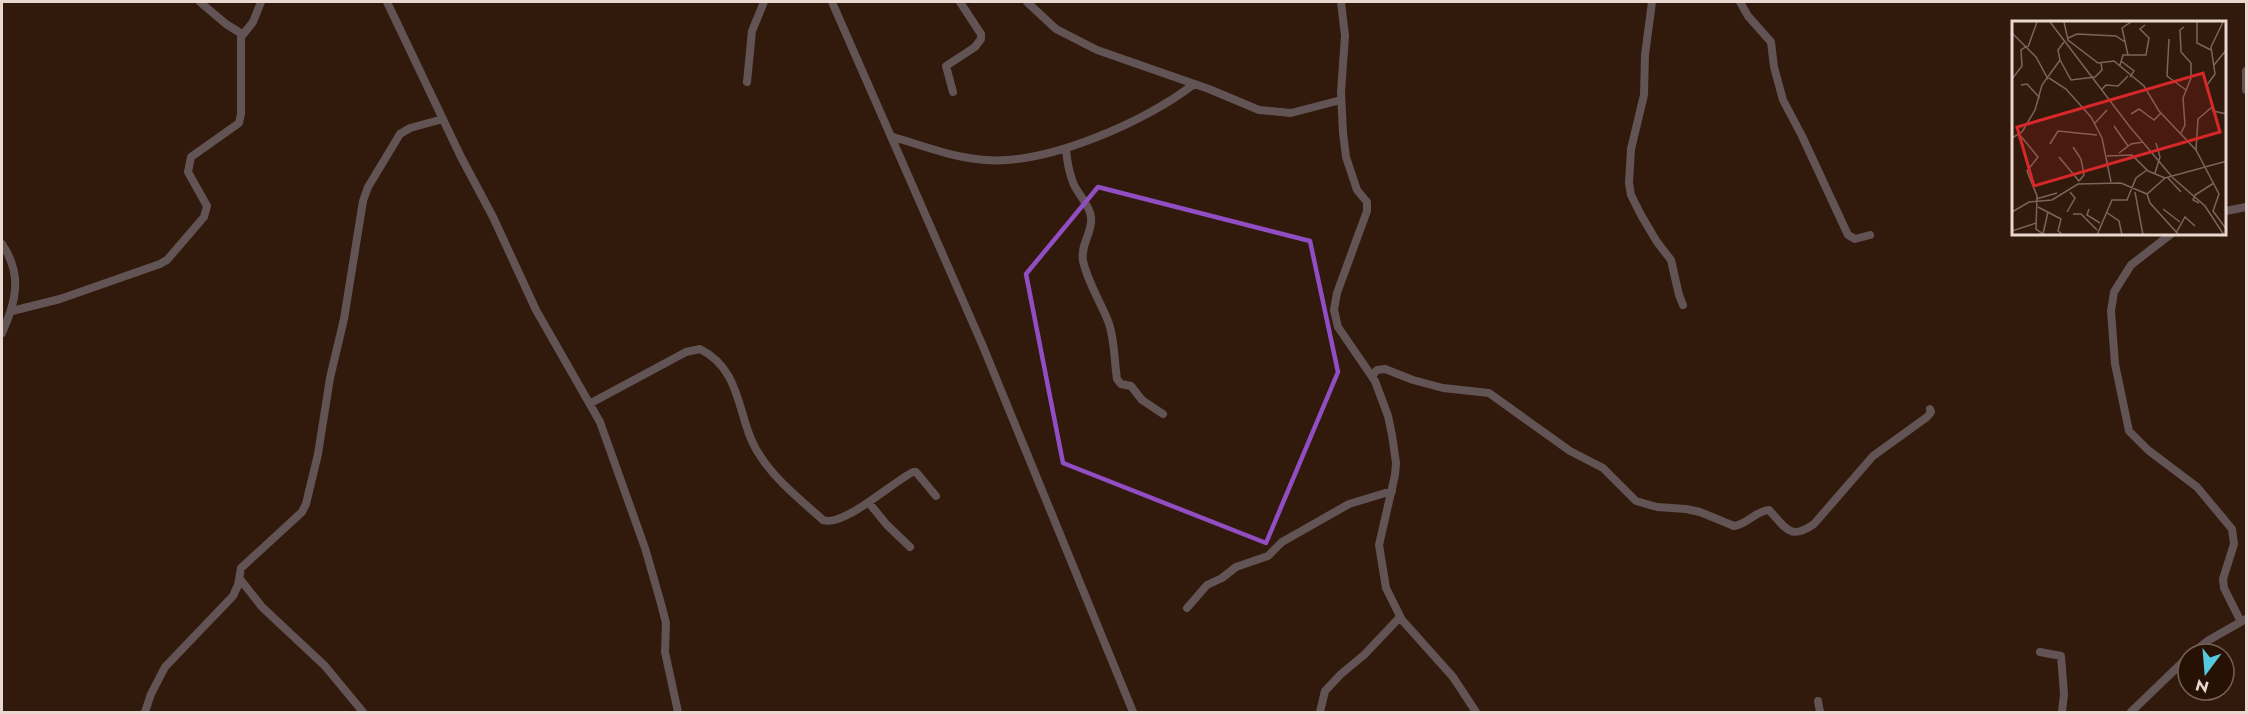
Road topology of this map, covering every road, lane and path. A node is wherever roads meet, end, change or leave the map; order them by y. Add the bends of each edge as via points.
1 (200, 2) edge
2 (261, 2) edge
3 (387, 2) edge
4 (764, 2) edge
5 (832, 2) edge
6 (960, 2) edge
7 (1027, 2) edge
8 (1341, 2) edge
9 (1652, 2) edge
10 (1740, 2) edge
11 (242, 34) junction
12 (2247, 71) edge
13 (747, 82) dead end
14 (1194, 84) junction
15 (2247, 90) edge
16 (953, 92) dead end
17 (1341, 100) junction
18 (443, 119) junction
19 (893, 137) junction
20 (1066, 149) junction
21 (2247, 207) edge
22 (2227, 211) edge
23 (1870, 235) dead end
24 (2168, 236) edge
25 (2, 244) edge
26 (1683, 304) dead end
27 (12, 311) junction
28 (2, 333) edge
29 (1372, 376) junction
30 (591, 403) junction
31 (1930, 409) dead end
32 (1163, 414) dead end
33 (1392, 491) junction
34 (936, 496) dead end
35 (869, 503) junction
36 (910, 548) dead end
37 (240, 579) junction
38 (1187, 608) dead end
39 (1400, 617) junction
40 (2244, 620) edge
41 (2206, 642) edge
42 (2040, 652) dead end
43 (2176, 669) edge
44 (1818, 701) dead end
45 (145, 712) edge
46 (363, 712) edge
47 (678, 712) edge
48 (1133, 712) edge
49 (1320, 712) edge
50 (1476, 712) edge
51 (1820, 712) edge
52 (2062, 712) edge
53 (2131, 712) edge

1 - 11 street
2 - 11 street via 253,22
3 - 18 street
4 - 13 street via 752,31
5 - 19 street
6 - 16 street via 981,39 945,66
7 - 14 street via 1056,28 1097,50
8 - 17 street via 1345,36
9 - 26 street via 1644,95 1631,149 1630,195 1671,260
10 - 23 street via 1771,42 1783,100 1848,235 1855,239
11 - 27 street via 239,123 191,157 188,166 207,206 204,217 160,264 60,299
12 - 15 street
14 - 17 street via 1246,106 1278,113
14 - 20 street via 1147,114
17 - 29 street via 1346,157 1357,190 1367,202 1367,211 1337,292 1334,317
18 - 30 street via 536,310
18 - 37 street via 400,134 365,193 348,302 308,498 302,512 242,568
19 - 20 street via 936,152 988,160
19 - 48 street
20 - 32 street via 1071,177 1090,213 1083,260 1108,321 1117,379
21 - 22 street
24 - 40 street via 2130,265 2114,292 2111,312 2115,364 2129,431 2197,487 2232,529 2234,544 2224,588
25 - 27 street via 15,277
27 - 28 street
29 - 31 street via 1381,369 1443,388 1489,393 1570,451 1603,468 1633,499 1645,505 1693,510 1734,526 1769,510 1788,530 1798,532 1814,524 1873,456 1927,417
29 - 33 street via 1392,435 1396,463
30 - 35 street via 686,352 700,349 715,359 735,387 748,434 760,456 823,520 831,521
30 - 47 street via 608,439 660,600 666,623 665,652
33 - 38 street via 1349,504 1265,557 1236,567 1207,585
33 - 39 street via 1379,545 1386,588
34 - 35 street via 913,472
35 - 36 street
37 - 45 street via 227,604 160,675
37 - 46 street via 262,607 325,666
39 - 49 street via 1325,691
39 - 50 street via 1453,677
40 - 41 street
42 - 52 street via 2061,656
43 - 53 street
44 - 51 street

